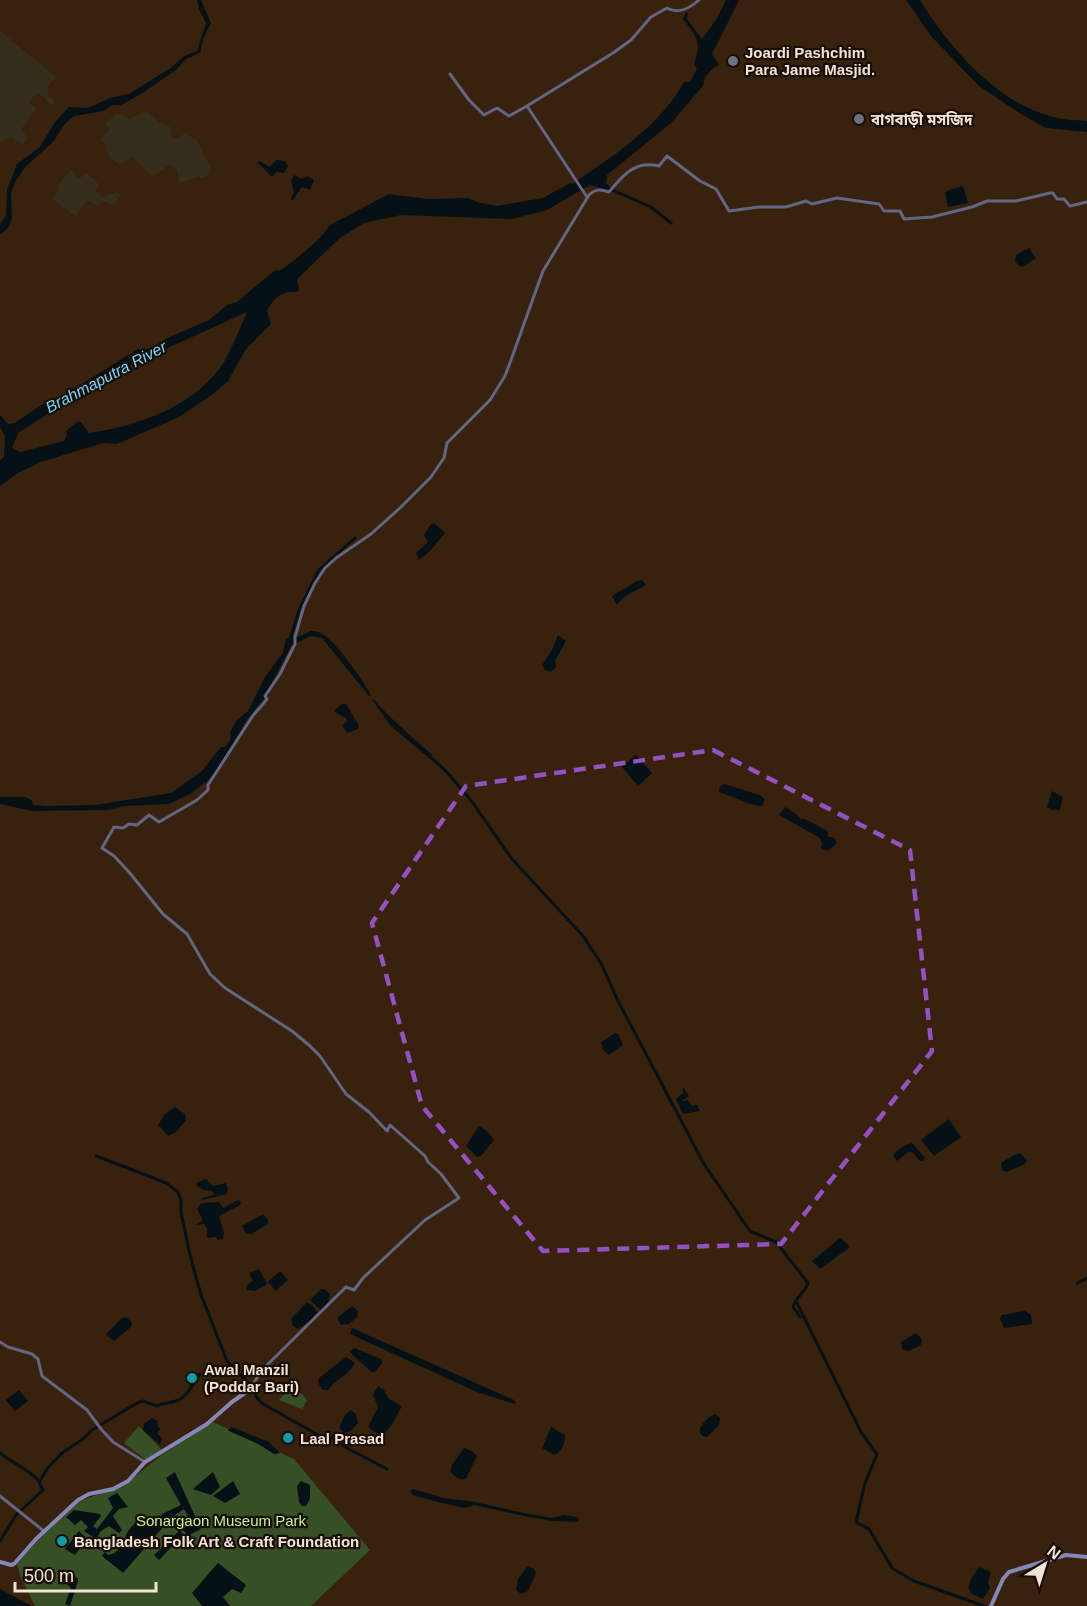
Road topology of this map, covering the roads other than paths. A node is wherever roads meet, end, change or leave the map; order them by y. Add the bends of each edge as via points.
1 (699, 0) edge
2 (450, 74) dead end
3 (527, 106) junction
4 (587, 197) junction
5 (1087, 202) edge
6 (0, 1342) edge
7 (249, 1390) joint
8 (145, 1462) junction
9 (0, 1496) edge
10 (45, 1532) junction
11 (1087, 1557) edge
12 (0, 1562) edge
13 (992, 1604) edge

1 - 3 street via 681,11 667,8 651,17 614,53
2 - 3 street via 484,115 496,108 509,116
3 - 4 street
4 - 5 street via 598,189 609,191 634,166 659,166 667,156 716,189 729,211 837,198 879,204 884,211 900,211 904,219 921,219 987,201 1016,201 1051,193 1070,206
4 - 7 street via 543,271 505,376 490,400 447,443 444,458 431,477 371,534 325,568 304,606 295,644 265,696 266,702 252,717 208,790 159,822 149,815 136,825 115,825 102,848 129,872 163,915 187,934 210,975 310,1047 346,1094 383,1128 387,1131 390,1125 418,1149 459,1198 425,1220 354,1290 346,1287 263,1369
6 - 8 street via 32,1354 38,1359 42,1376 87,1410 113,1442
7 - 8 main road via 207,1424
8 - 10 main road via 128,1481 78,1500
9 - 10 street
10 - 12 main road via 14,1564
11 - 13 main road via 1066,1555 1009,1572

